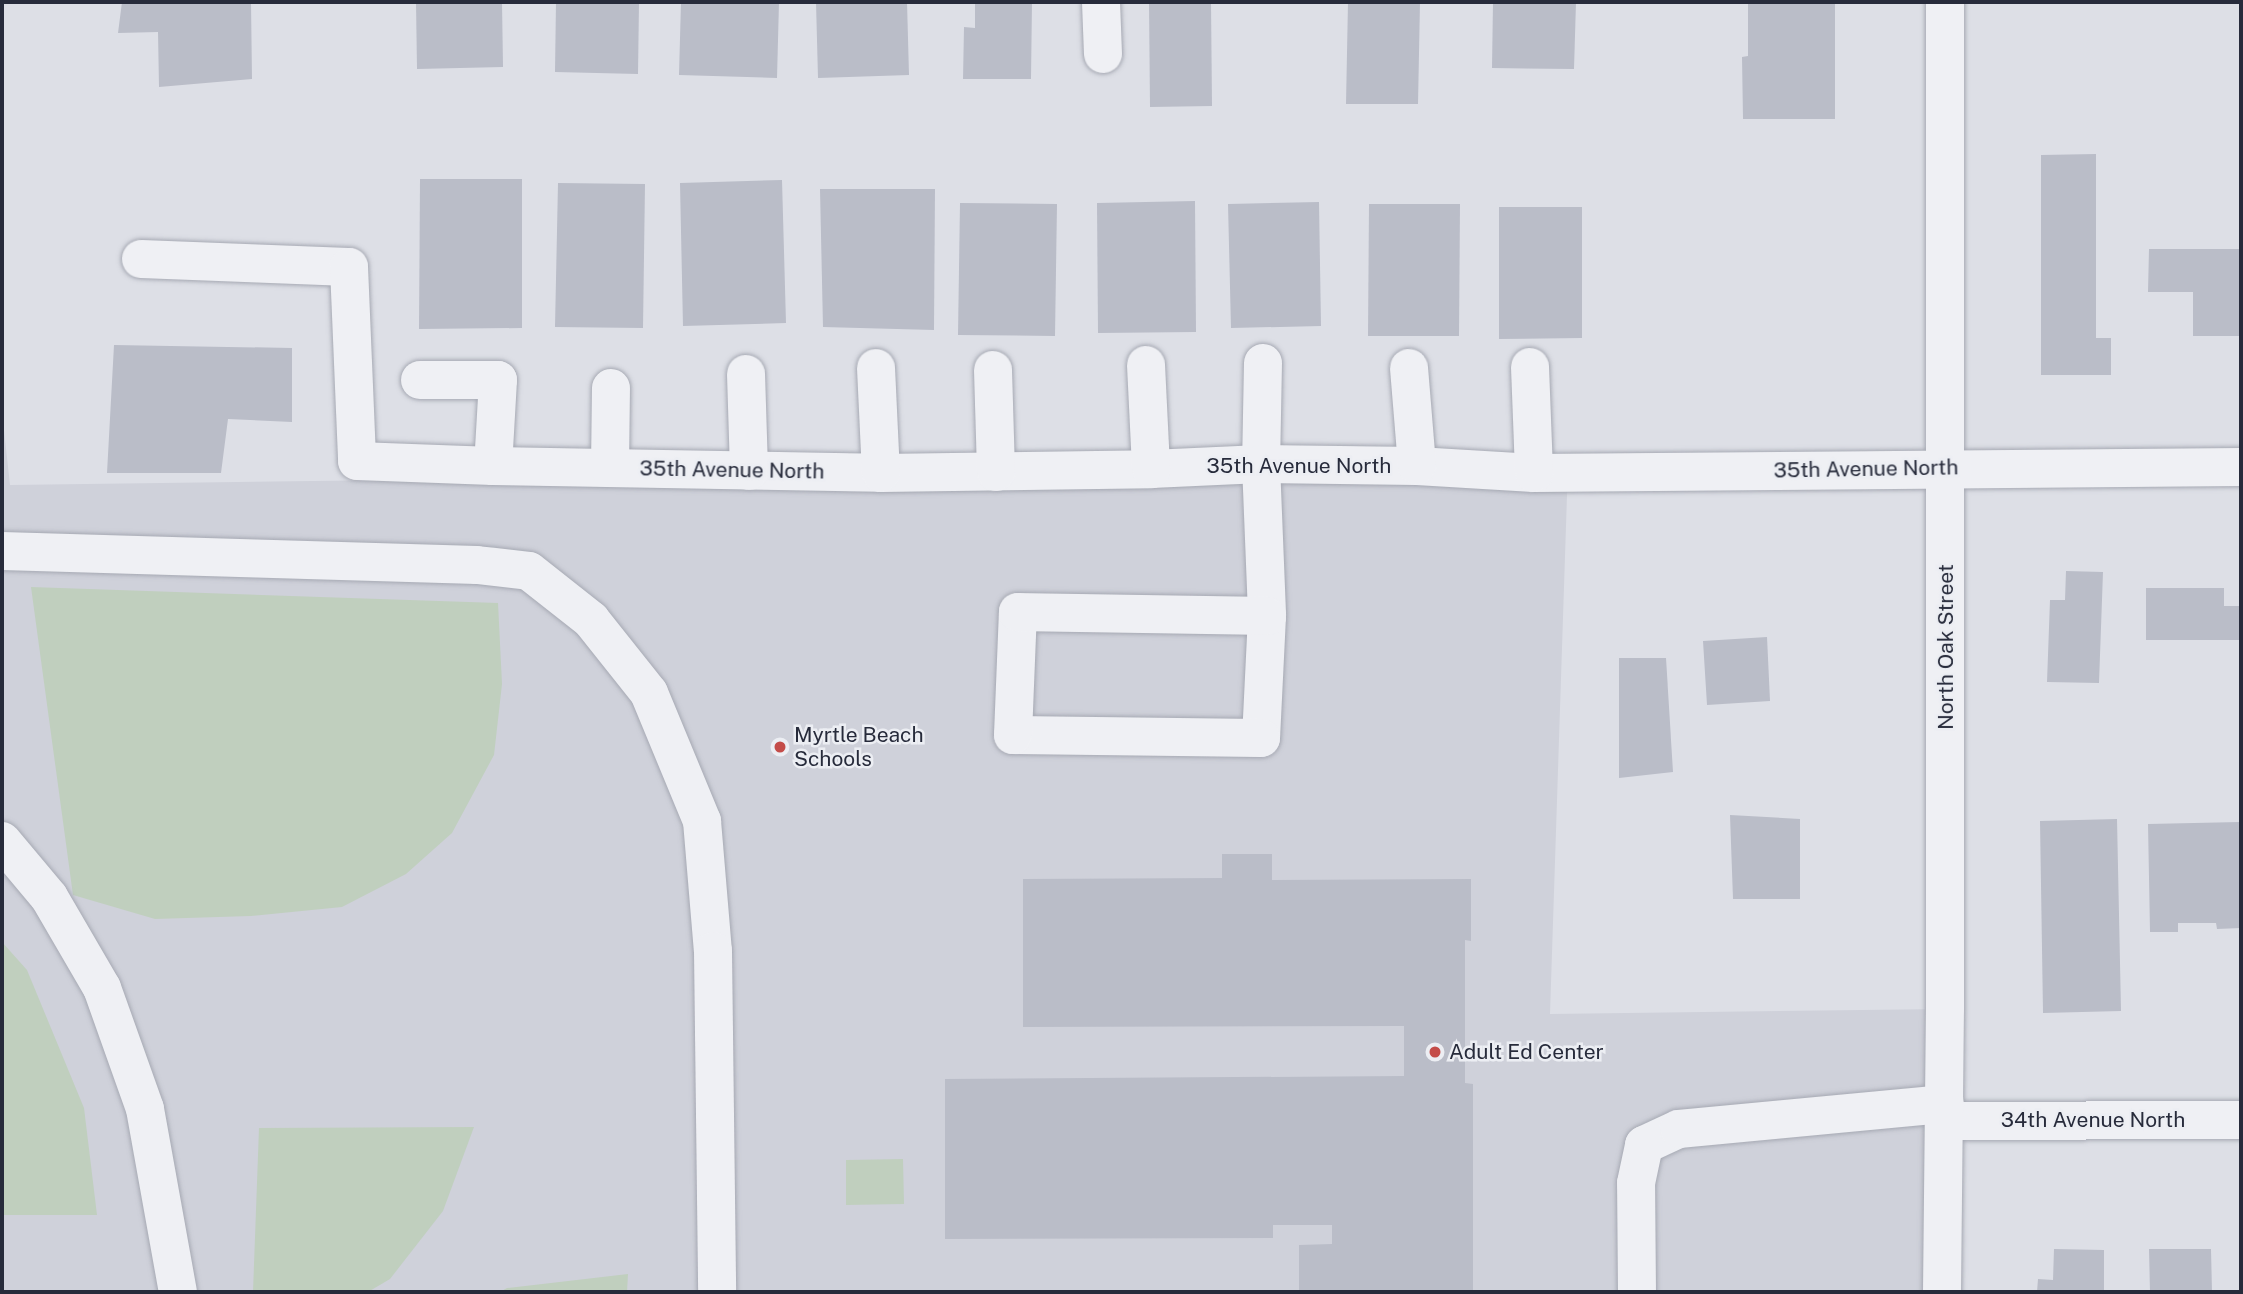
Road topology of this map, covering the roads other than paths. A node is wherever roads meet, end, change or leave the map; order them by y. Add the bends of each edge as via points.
1 (1101, 2) edge
2 (1945, 2) edge
3 (1102, 54) dead end
4 (141, 259) dead end
5 (1263, 363) dead end
6 (1146, 365) dead end
7 (1530, 367) dead end
8 (876, 368) dead end
9 (1409, 368) dead end
10 (993, 370) dead end
11 (746, 374) dead end
12 (420, 380) dead end
13 (611, 388) dead end
14 (1261, 464) junction
15 (493, 466) junction
16 (1417, 466) junction
17 (2241, 467) edge
18 (610, 468) junction
19 (1946, 468) junction
20 (1151, 469) junction
21 (748, 471) junction
22 (996, 472) junction
23 (881, 473) junction
24 (1534, 473) junction
25 (2, 551) edge
26 (1268, 616) junction
27 (2, 841) edge
28 (1945, 1113) junction
29 (2241, 1120) edge
30 (178, 1292) edge
31 (717, 1292) edge
32 (1637, 1292) edge
33 (1942, 1292) edge

1 - 3 street
2 - 19 street, North Oak Street
4 - 15 street, 35th Avenue North via 349,267 357,461
5 - 14 street
6 - 20 street
7 - 24 street
8 - 23 street
9 - 16 street
10 - 22 street
11 - 21 street
12 - 15 street via 498,380
13 - 18 street
14 - 16 street, 35th Avenue North
14 - 20 street, 35th Avenue North
14 - 26 street
15 - 18 street, 35th Avenue North
16 - 24 street, 35th Avenue North
17 - 19 street, 35th Avenue North
18 - 21 street, 35th Avenue North
19 - 24 street, 35th Avenue North
19 - 28 street, North Oak Street
20 - 22 street, 35th Avenue North
21 - 23 street, 35th Avenue North
22 - 23 street, 35th Avenue North
25 - 31 street via 477,565 529,571 591,620 649,693 702,821 713,951
26 - 26 street via 1261,738 1013,735 1018,612
27 - 30 street via 48,897 102,988 145,1109
28 - 29 street, 34th Avenue North
28 - 32 street, 34th Avenue North via 1679,1129 1644,1144 1636,1183
28 - 33 street, North Oak Street

